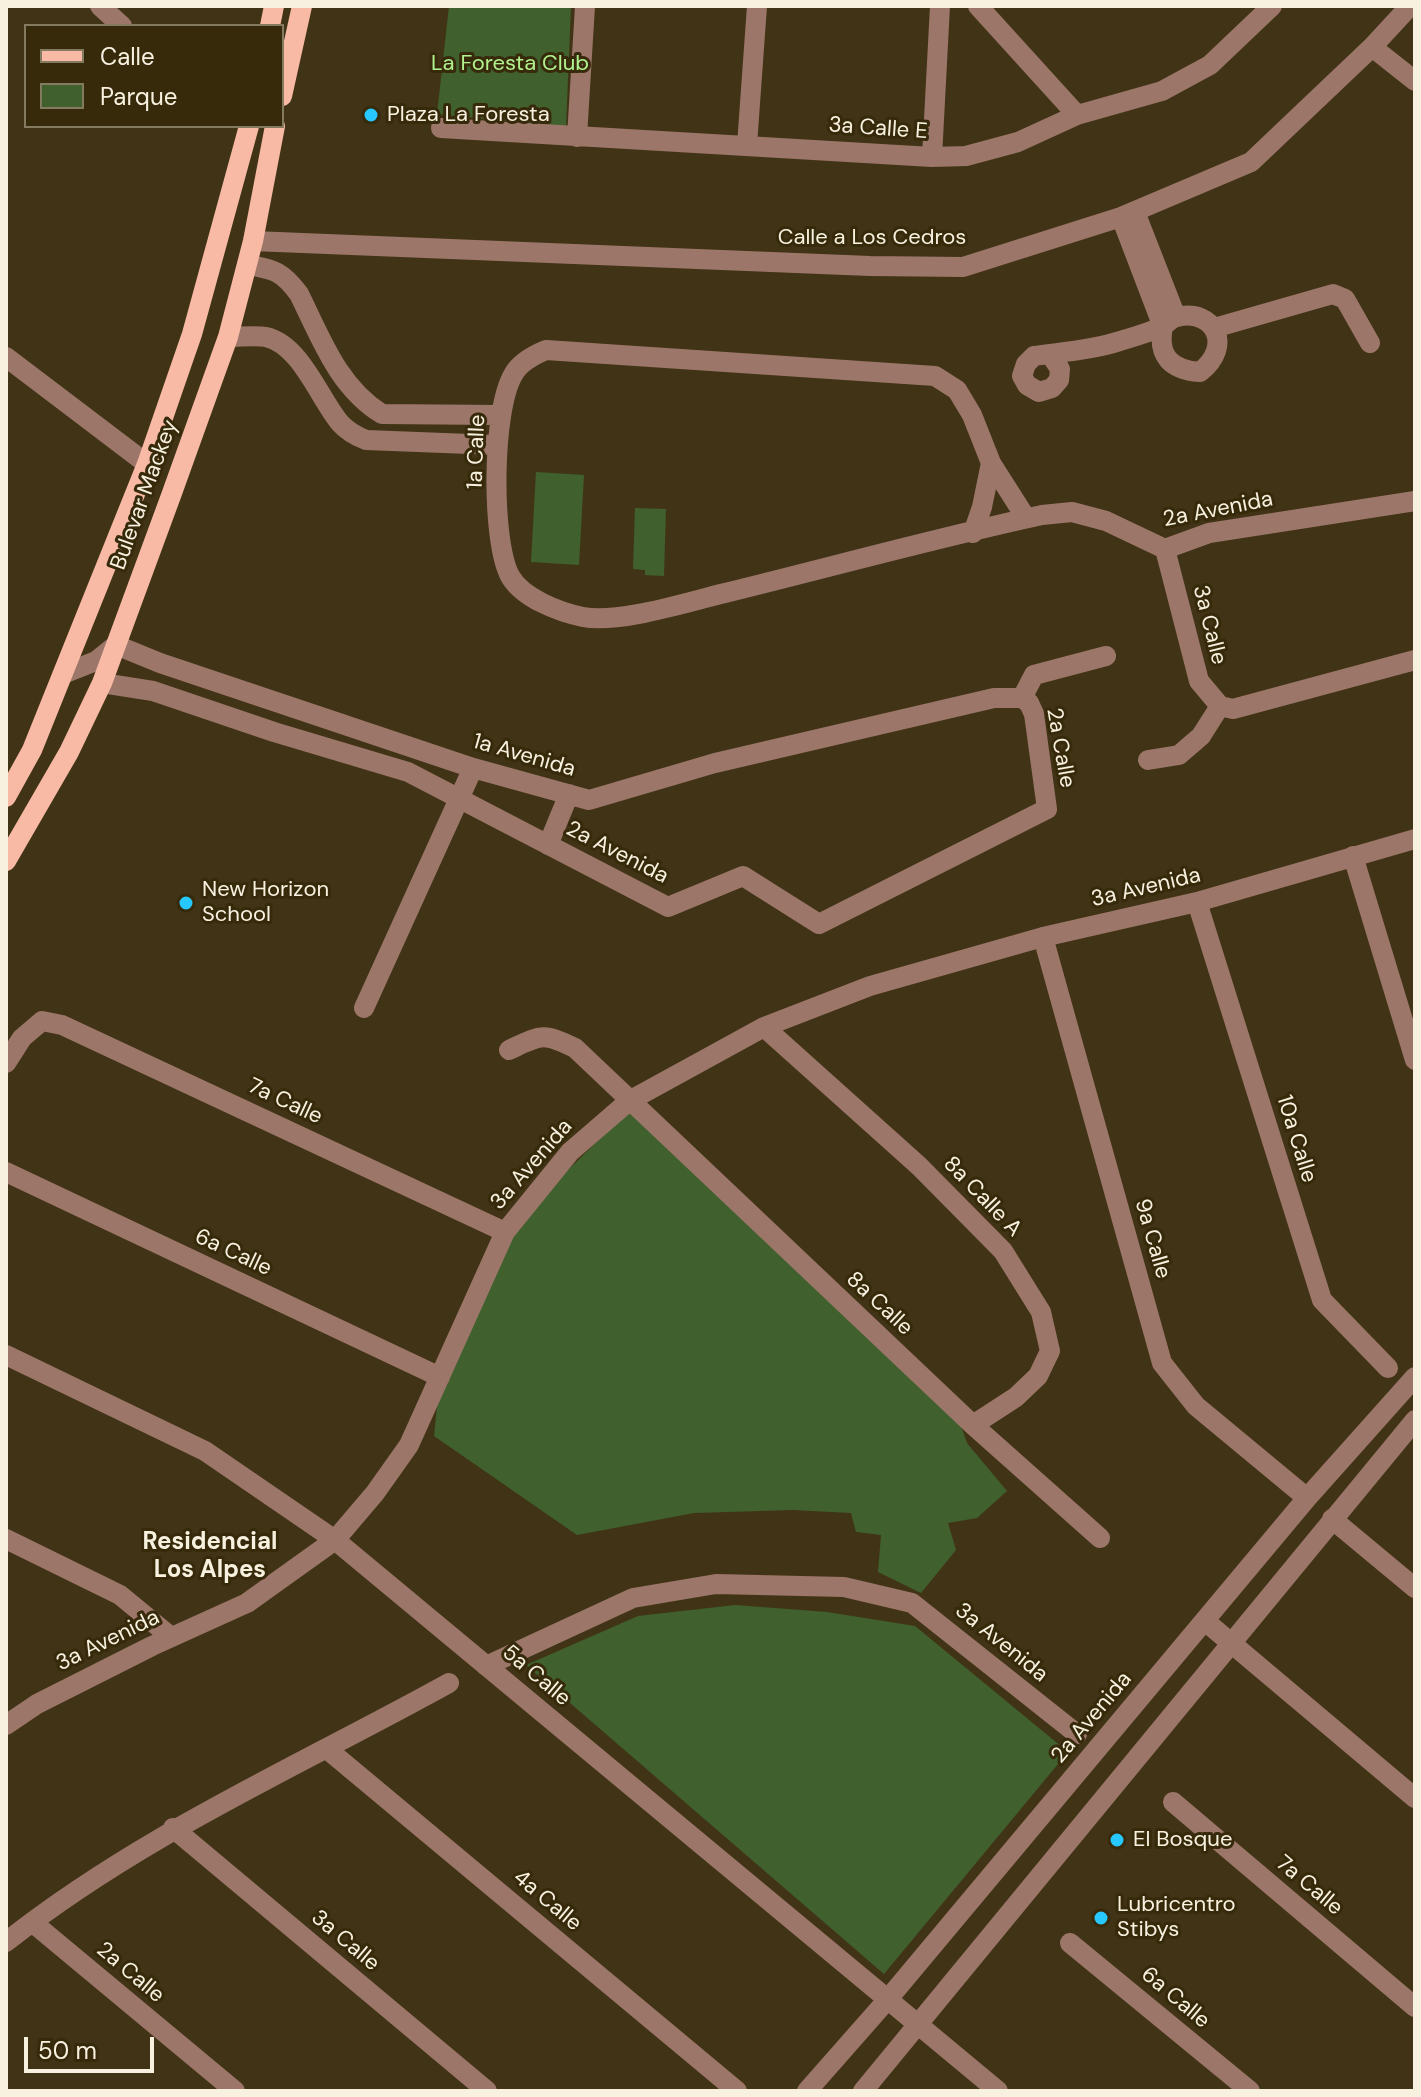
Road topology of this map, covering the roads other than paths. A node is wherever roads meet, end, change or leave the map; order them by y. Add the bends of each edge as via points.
1 (100, 6) edge
2 (302, 6) edge
3 (585, 6) edge
4 (757, 6) edge
5 (940, 6) edge
6 (978, 6) edge
7 (1272, 6) edge
8 (1410, 6) edge
9 (120, 24) edge
10 (1372, 47) junction
11 (1415, 81) edge
12 (284, 87) edge
13 (1077, 115) junction
14 (248, 128) edge
15 (274, 128) edge
16 (441, 128) dead end
17 (577, 137) junction
18 (747, 145) junction
19 (932, 157) junction
20 (1128, 214) junction
21 (253, 241) junction
22 (248, 265) junction
23 (1169, 322) junction
24 (1214, 328) junction
25 (228, 337) junction
26 (1370, 343) dead end
27 (1050, 354) dead end
28 (6, 357) edge
29 (499, 415) junction
30 (496, 445) junction
31 (991, 463) junction
32 (147, 464) junction
33 (1415, 501) edge
34 (1026, 518) junction
35 (973, 533) junction
36 (1165, 549) junction
37 (524, 592) joint
38 (116, 645) junction
39 (1106, 656) dead end
40 (1415, 660) edge
41 (63, 674) junction
42 (102, 683) junction
43 (1022, 698) junction
44 (1220, 706) junction
45 (327, 717) junction
46 (274, 732) junction
47 (405, 744) junction
48 (1148, 760) dead end
49 (396, 768) junction
50 (473, 768) junction
51 (569, 794) junction
52 (6, 797) edge
53 (459, 800) junction
54 (1047, 809) joint
55 (1415, 839) edge
56 (548, 845) junction
57 (1353, 856) junction
58 (6, 861) edge
59 (1197, 902) junction
60 (1043, 937) junction
61 (364, 1008) dead end
62 (764, 1027) junction
63 (509, 1050) dead end
64 (1415, 1060) edge
65 (6, 1063) edge
66 (629, 1101) junction
67 (6, 1172) edge
68 (505, 1232) junction
69 (6, 1355) edge
70 (1388, 1368) dead end
71 (440, 1377) junction
72 (1413, 1383) edge
73 (1415, 1420) edge
74 (973, 1425) junction
75 (1307, 1498) junction
76 (1332, 1519) junction
77 (1100, 1538) dead end
78 (6, 1539) edge
79 (335, 1540) junction
80 (1415, 1588) edge
81 (1205, 1621) junction
82 (171, 1637) junction
83 (1230, 1644) junction
84 (486, 1666) junction
85 (449, 1683) dead end
86 (6, 1725) edge
87 (1077, 1734) dead end
88 (327, 1749) junction
89 (1415, 1798) edge
90 (1173, 1802) dead end
91 (173, 1828) junction
92 (32, 1922) junction
93 (6, 1942) edge
94 (1070, 1943) dead end
95 (888, 1999) junction
96 (1415, 2007) edge
97 (918, 2025) junction
98 (235, 2091) edge
99 (487, 2091) edge
100 (737, 2091) edge
101 (807, 2091) edge
102 (863, 2091) edge
103 (998, 2091) edge
104 (1250, 2091) edge

1 - 9 street
2 - 12 main road
3 - 17 street
4 - 18 street
5 - 19 street
6 - 13 street
7 - 13 street, 3a Calle E via 1210,65 1162,91
8 - 10 street, Calle a Los Cedros
10 - 11 street
10 - 20 street, Calle a Los Cedros via 1251,162
13 - 19 street, 3a Calle E via 1005,145 966,156
14 - 32 main road, Bulevar Mackey via 192,334
15 - 21 main road, Bulevar Mackey
16 - 17 street, 3a Calle E
17 - 18 street, 3a Calle E
18 - 19 street, 3a Calle E
20 - 21 street, Calle a Los Cedros via 963,267
20 - 23 street
21 - 22 main road, Bulevar Mackey
22 - 25 main road, Bulevar Mackey
22 - 29 street via 273,269 289,281 343,381 382,414
23 - 24 street via 1199,318
23 - 24 street via 1160,341 1163,353 1184,371 1200,372 1212,363 1219,337
23 - 27 street via 1116,343
24 - 26 street via 1333,294 1345,299
25 - 30 street via 268,337 288,350 340,422 366,440
25 - 38 main road, Bulevar Mackey
28 - 32 street
29 - 30 street, 1a Calle
29 - 31 street, 1a Calle via 513,373 546,350 935,376 957,390
30 - 37 street, 1a Calle via 501,552 511,579
31 - 34 street
31 - 35 street
32 - 41 main road, Bulevar Mackey
33 - 36 street, 2a Avenida via 1209,533
34 - 35 street, 2a Avenida
34 - 36 street, 2a Avenida via 1072,512 1106,521
35 - 37 street, 2a Avenida via 611,618 583,617
36 - 44 street, 3a Calle via 1199,681
38 - 41 street via 96,661
38 - 42 main road, Bulevar Mackey
38 - 45 street, 1a Avenida
39 - 43 street via 1034,675
40 - 44 street via 1233,709
41 - 52 main road, Bulevar Mackey
42 - 46 street, 2a Avenida via 149,690
42 - 58 main road, Bulevar Mackey
43 - 51 street, 1a Avenida via 994,698 715,763 589,800
43 - 54 street, 2a Calle via 1034,714
44 - 48 street via 1201,736 1179,755
45 - 46 street
45 - 47 street, 1a Avenida
46 - 49 street, 2a Avenida
47 - 49 street
47 - 50 street, 1a Avenida
49 - 53 street, 2a Avenida
50 - 51 street, 1a Avenida
50 - 53 street
51 - 56 street
53 - 56 street, 2a Avenida
53 - 61 street
54 - 56 street, 2a Avenida via 819,924 743,876 668,907
55 - 57 street, 3a Avenida
57 - 59 street, 3a Avenida
57 - 64 street
59 - 60 street, 3a Avenida
59 - 70 street, 10a Calle via 1322,1300
60 - 62 street, 3a Avenida via 870,986
60 - 75 street, 9a Calle via 1162,1363 1196,1406
62 - 66 street, 3a Avenida
62 - 74 street, 8a Calle A via 919,1166 1003,1251 1041,1312 1050,1351 1038,1376
63 - 66 street, 8a Calle via 541,1036 555,1038 575,1048
65 - 68 street, 7a Calle via 22,1038 42,1021 62,1025
66 - 68 street, 3a Avenida via 570,1152
66 - 74 street, 8a Calle
67 - 71 street, 6a Calle
68 - 71 street, 3a Avenida
69 - 79 street, 5a Calle via 205,1451
71 - 79 street, 3a Avenida via 409,1445
72 - 75 street, 2a Avenida
73 - 76 street
74 - 77 street, 8a Calle
75 - 81 street, 2a Avenida
76 - 80 street
76 - 83 street
78 - 82 street via 120,1595
79 - 82 street, 3a Avenida via 247,1603
79 - 84 street, 5a Calle
81 - 83 street
81 - 95 street, 2a Avenida
82 - 86 street, 3a Avenida
83 - 89 street
83 - 97 street
84 - 87 street, 3a Avenida via 633,1598 716,1584 844,1587 912,1603
84 - 95 street, 5a Calle
85 - 88 street
88 - 91 street
88 - 100 street, 4a Calle
90 - 96 street, 7a Calle
91 - 92 street
91 - 99 street, 3a Calle
92 - 93 street
92 - 98 street, 2a Calle
94 - 104 street, 6a Calle
95 - 97 street, 5a Calle
95 - 101 street, 2a Avenida
97 - 102 street
97 - 103 street, 5a Calle

